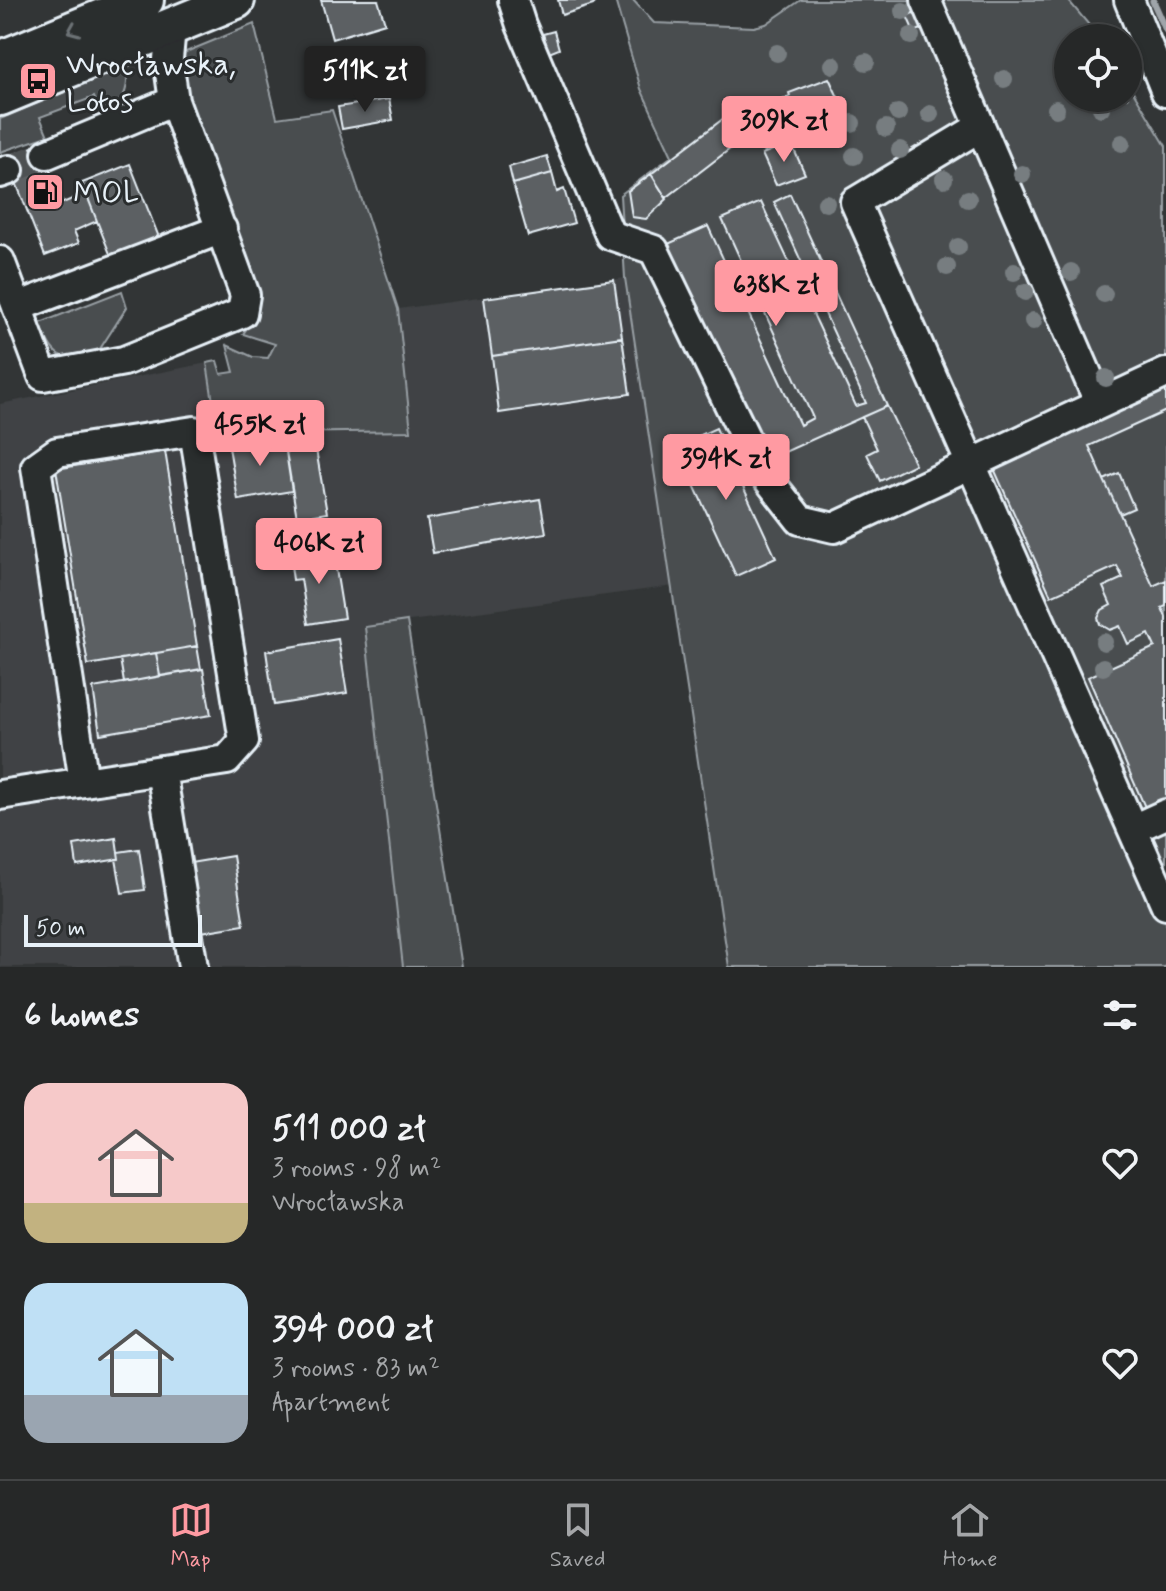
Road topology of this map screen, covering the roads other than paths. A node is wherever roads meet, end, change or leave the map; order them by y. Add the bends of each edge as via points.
1 (145, 0) edge
2 (236, 0) edge
3 (513, 0) edge
4 (926, 0) edge
5 (1129, 0) edge
6 (171, 27) junction
7 (0, 60) edge
8 (1166, 92) edge
9 (0, 97) edge
10 (174, 101) junction
11 (980, 127) junction
12 (47, 154) tunnel mouth
13 (222, 229) junction
14 (0, 261) edge
15 (17, 307) junction
16 (1166, 373) edge
17 (1099, 402) junction
18 (971, 463) junction
19 (161, 770) junction
20 (84, 782) junction
21 (0, 795) edge
22 (1166, 814) edge
23 (1133, 829) junction
24 (1166, 905) edge
25 (193, 967) edge

1 -> 7 main road
2 - 6 main road
3 - 18 street via 610,235 654,250 761,470 800,520 834,528
4 - 11 street
5 - 8 street
6 - 9 main road
6 - 10 street via 168,59
10 - 12 street
10 - 13 street
11 - 17 street
11 - 18 street via 855,202
13 - 15 street
13 - 15 street via 245,295 242,313 124,361 43,376
14 - 15 street
16 - 17 street
17 - 18 street
18 - 23 street
19 - 20 street
19 - 20 street via 227,760 244,741 194,431 57,452 36,467
19 - 25 street
20 - 21 street
22 - 23 street
23 - 24 street

